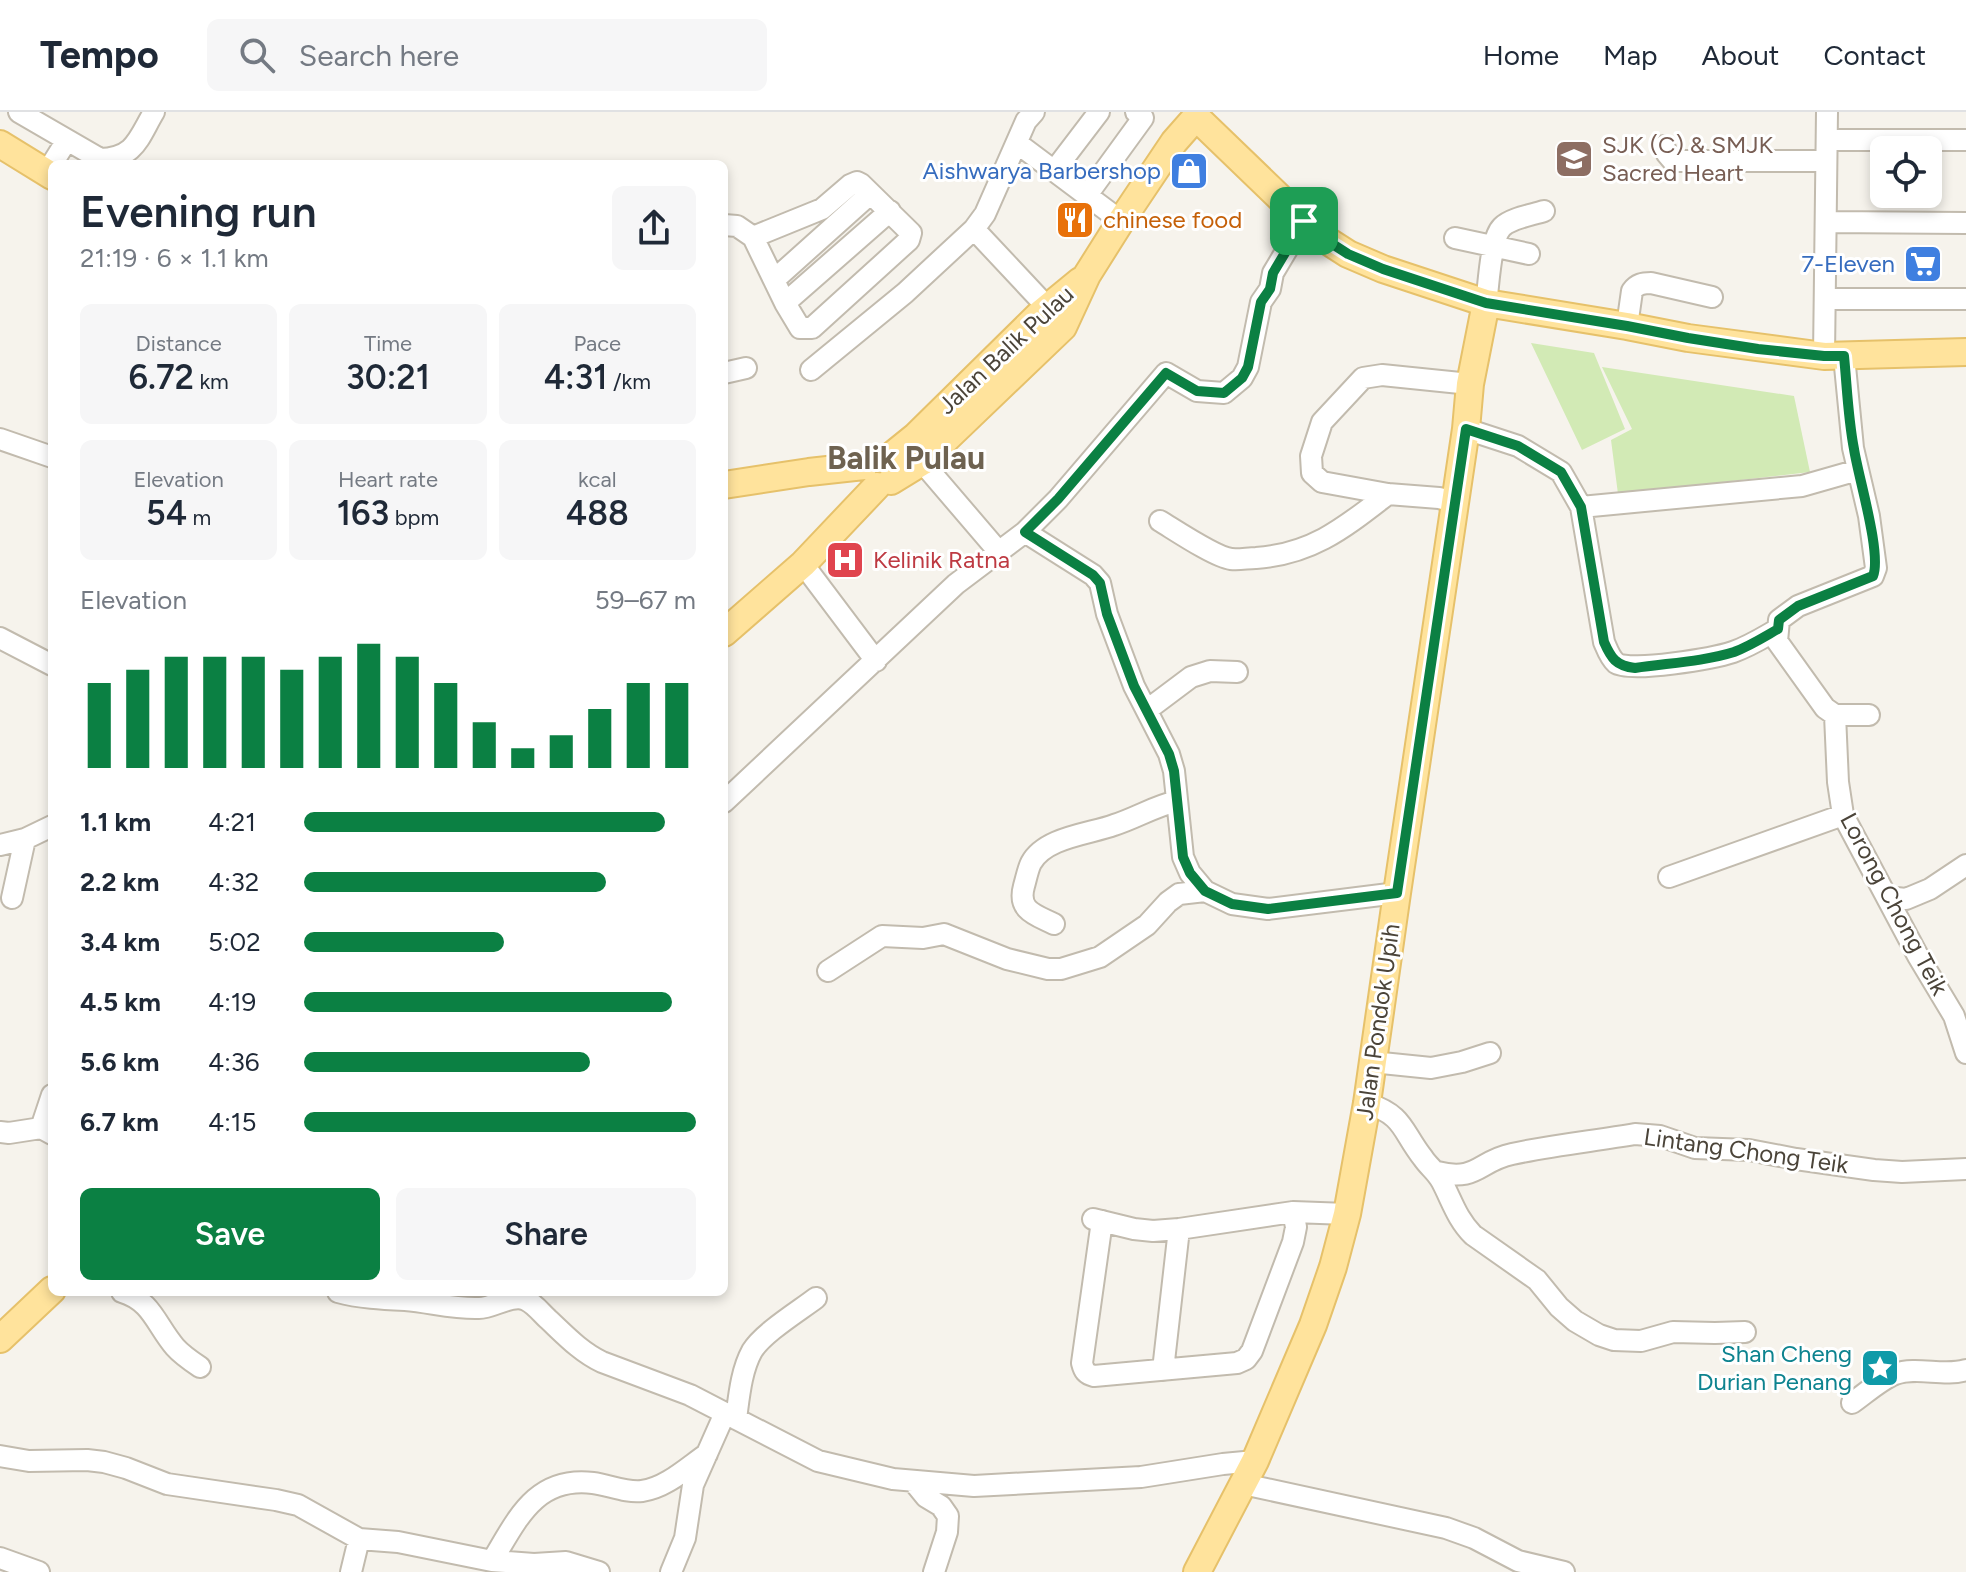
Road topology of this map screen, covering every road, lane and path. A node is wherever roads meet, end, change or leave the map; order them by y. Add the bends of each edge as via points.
1 (19, 112) edge
2 (154, 112) edge
3 (1099, 112) edge
4 (1136, 112) edge
5 (1827, 112) edge
6 (1025, 115) edge
7 (1198, 115) edge
8 (67, 140) junction
9 (1966, 140) edge
10 (1017, 143) junction
11 (0, 144) edge
12 (1664, 146) dead end
13 (1827, 151) junction
14 (56, 160) edge
15 (1054, 171) junction
16 (48, 173) edge
17 (870, 194) junction
18 (1087, 195) junction
19 (890, 211) junction
20 (1544, 211) dead end
21 (1121, 221) junction
22 (1304, 221) junction
23 (1826, 222) junction
24 (1966, 223) edge
25 (728, 225) edge
26 (974, 229) junction
27 (753, 237) junction
28 (1455, 238) dead end
29 (1494, 247) junction
30 (1529, 254) dead end
31 (1087, 275) junction
32 (774, 280) junction
33 (1712, 297) dead end
34 (1825, 299) junction
35 (1966, 299) edge
36 (785, 303) junction
37 (1486, 303) junction
38 (1048, 308) junction
39 (1627, 326) junction
40 (1966, 352) edge
41 (1834, 356) junction
42 (746, 368) dead end
43 (811, 370) dead end
44 (728, 372) edge
45 (1470, 384) junction
46 (1466, 429) junction
47 (0, 439) edge
48 (48, 456) edge
49 (922, 462) junction
50 (1858, 470) junction
51 (880, 473) junction
52 (728, 484) edge
53 (1388, 494) junction
54 (1455, 502) junction
55 (1581, 507) junction
56 (1160, 521) dead end
57 (1025, 532) junction
58 (999, 552) junction
59 (803, 564) junction
60 (1778, 629) junction
61 (728, 630) edge
62 (0, 638) edge
63 (876, 661) junction
64 (48, 663) edge
65 (1237, 672) dead end
66 (1147, 710) junction
67 (1835, 715) junction
68 (1869, 715) dead end
69 (728, 798) edge
70 (1177, 801) junction
71 (1843, 815) junction
72 (48, 828) edge
73 (25, 839) junction
74 (0, 845) edge
75 (1966, 865) edge
76 (1669, 877) dead end
77 (1205, 891) junction
78 (1397, 893) junction
79 (1887, 897) junction
80 (12, 898) dead end
81 (1054, 924) dead end
82 (828, 971) dead end
83 (1964, 1041) edge
84 (1490, 1053) dead end
85 (1372, 1062) junction
86 (1367, 1103) junction
87 (46, 1131) edge
88 (0, 1132) edge
89 (1966, 1169) edge
90 (1437, 1172) junction
91 (1293, 1212) junction
92 (1347, 1214) junction
93 (1179, 1229) junction
94 (48, 1294) edge
95 (133, 1296) edge
96 (353, 1296) edge
97 (816, 1298) dead end
98 (1745, 1332) dead end
99 (0, 1339) edge
100 (200, 1367) dead end
101 (1163, 1370) junction
102 (1966, 1370) edge
103 (1852, 1403) dead end
104 (730, 1416) junction
105 (707, 1454) junction
106 (0, 1456) edge
107 (1249, 1473) junction
108 (913, 1481) junction
109 (359, 1539) junction
110 (0, 1558) edge
111 (492, 1561) junction
112 (534, 1568) edge
113 (39, 1572) edge
114 (351, 1572) edge
115 (599, 1572) edge
116 (671, 1572) edge
117 (934, 1572) edge
118 (1197, 1572) edge
119 (1564, 1572) edge

1 - 8 street
2 - 8 street via 131,151 115,159 100,159
3 - 15 street
4 - 18 street via 1143,118
5 - 13 street
6 - 10 street
7 - 21 main road, Jalan Balik Pulau
7 - 22 main road
8 - 14 street
9 - 13 street
10 - 15 street
10 - 26 street
11 - 16 main road
12 - 13 street via 1673,161
13 - 23 street
15 - 18 street
17 - 19 street
17 - 27 street via 854,183 822,209
17 - 32 street
18 - 21 street
19 - 36 street
19 - 36 street via 910,230 909,240 812,328 800,328
20 - 29 street via 1509,222 1500,229
21 - 31 main road, Jalan Balik Pulau
22 - 37 main road via 1348,254
22 - 57 street via 1261,302 1242,378 1224,393 1197,391 1166,373
23 - 24 street
23 - 34 street
25 - 27 street
26 - 38 street
26 - 43 street
27 - 32 street
28 - 29 street
29 - 30 street
29 - 37 street
31 - 38 main road, Jalan Balik Pulau
31 - 49 main road, Jalan Balik Pulau via 1063,327
32 - 36 street
33 - 39 street via 1642,283 1632,291
34 - 35 street
34 - 41 street
37 - 39 main road
37 - 45 main road, Jalan Pondok Upih
38 - 51 main road, Jalan Balik Pulau
39 - 41 main road
40 - 41 main road
41 - 50 street
42 - 44 street
45 - 46 main road, Jalan Pondok Upih
45 - 53 street via 1382,375 1363,378 1322,422 1311,456 1312,473 1322,482
46 - 54 main road, Jalan Pondok Upih
46 - 55 street via 1518,446 1561,472
47 - 48 street
49 - 51 main road, Jalan Balik Pulau
49 - 58 street
50 - 55 street via 1802,486
50 - 60 street via 1869,516 1873,576 1798,606 1779,620
51 - 52 main road via 809,472
51 - 59 main road, Jalan Balik Pulau
53 - 54 street
53 - 56 street via 1318,543 1278,556 1230,559
54 - 78 main road, Jalan Pondok Upih
55 - 60 street via 1604,642 1617,664 1635,668 1731,653
57 - 58 street
57 - 66 street via 1100,583 1116,640
58 - 63 street via 956,584
59 - 61 main road, Jalan Balik Pulau
59 - 63 street
60 - 67 street via 1777,641
62 - 64 street
63 - 69 street
65 - 66 street via 1191,677
66 - 70 street via 1169,754
67 - 68 street
67 - 71 street, Lorong Chong Teik
70 - 77 street via 1183,857
70 - 81 street via 1111,827 1077,834 1032,861 1023,904
71 - 76 street
71 - 79 street, Lorong Chong Teik
72 - 73 street
73 - 74 street
73 - 80 street
75 - 79 street via 1906,899
77 - 78 street via 1232,904 1268,909
77 - 82 street via 1179,894 1147,925 1100,957 1061,969 1007,959 944,934 882,936
78 - 85 main road, Jalan Pondok Upih
79 - 83 street, Lorong Chong Teik
84 - 85 street via 1431,1068
85 - 86 main road, Jalan Pondok Upih
86 - 90 street via 1395,1116
86 - 92 main road, Jalan Pondok Upih
87 - 88 street
89 - 90 street, Lintang Chong Teik via 1874,1170 1749,1150 1695,1148 1635,1134 1508,1154 1469,1174
90 - 98 street via 1464,1226 1537,1280 1575,1321 1599,1335 1628,1342 1673,1332
91 - 92 street
91 - 93 street
91 - 101 street via 1293,1242 1246,1359
92 - 107 main road, Jalan Pondok Upih via 1313,1325
93 - 101 street
93 - 101 street via 1134,1229 1098,1220 1083,1370 1094,1376
94 - 99 main road
95 - 100 street via 155,1316 174,1346
96 - 104 street via 463,1308 523,1298 589,1355
97 - 104 street via 753,1350
102 - 103 street via 1896,1374
104 - 105 street
104 - 108 street via 818,1461
105 - 111 street via 641,1491 589,1482 544,1491 517,1520
105 - 116 street via 693,1485 687,1530
106 - 109 street via 104,1462 167,1484 298,1505
107 - 108 street via 1223,1464 1141,1477 974,1486
107 - 118 main road, Jalan Pondok Upih
107 - 119 street via 1446,1528 1518,1561
108 - 117 street via 948,1516
109 - 111 street
109 - 114 street
110 - 113 street
111 - 112 street
112 - 115 street via 566,1562

